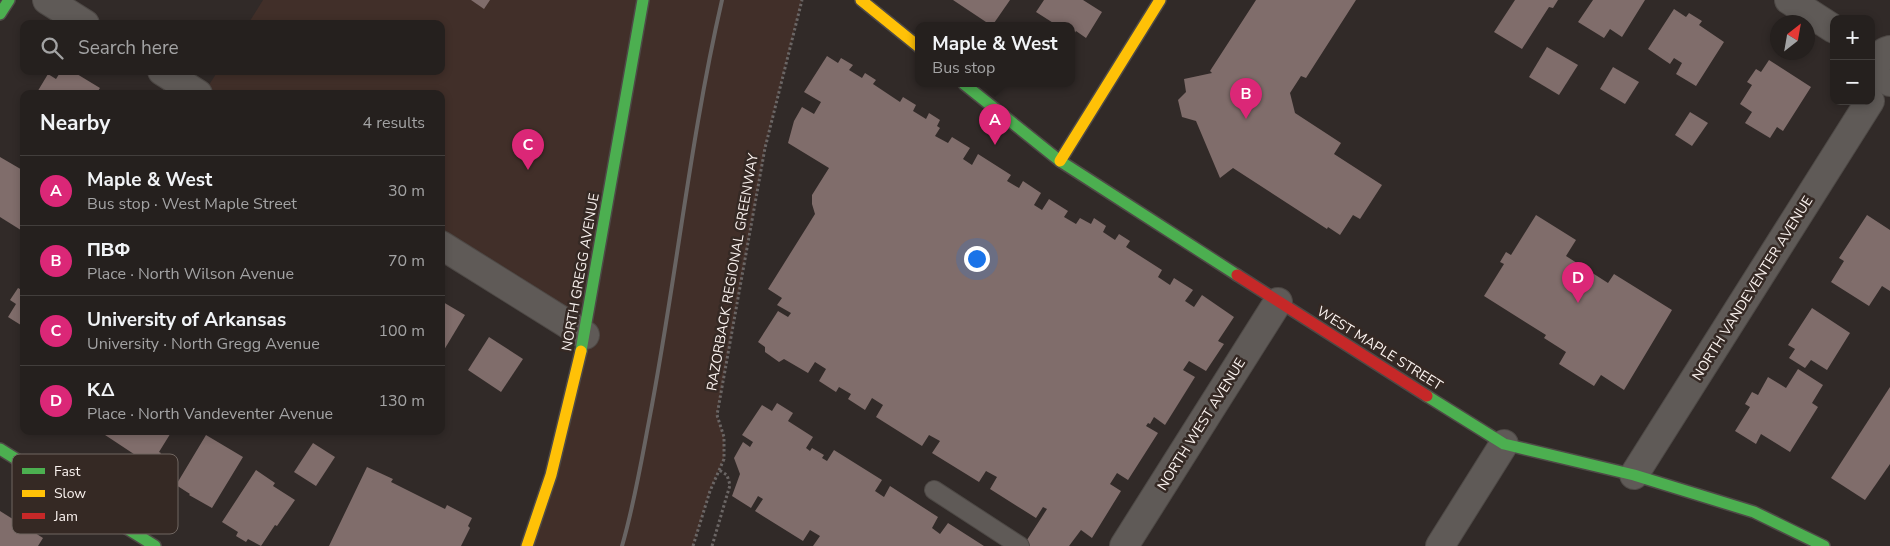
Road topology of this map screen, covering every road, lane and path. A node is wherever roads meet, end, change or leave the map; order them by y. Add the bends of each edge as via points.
1 (9, 0) edge
2 (47, 0) edge
3 (643, 0) edge
4 (802, 0) edge
5 (861, 0) edge
6 (1160, 0) edge
7 (1789, 0) edge
8 (0, 14) edge
9 (79, 20) edge
10 (1830, 26) edge
11 (915, 44) edge
12 (168, 75) edge
13 (1879, 75) edge
14 (968, 87) edge
15 (192, 90) edge
16 (1060, 161) junction
17 (445, 248) edge
18 (1278, 302) junction
19 (585, 335) junction
20 (1504, 444) junction
21 (0, 448) edge
22 (12, 456) edge
23 (719, 470) junction
24 (1634, 475) junction
25 (934, 490) dead end
26 (136, 534) edge
27 (155, 546) edge
28 (527, 546) edge
29 (693, 546) edge
30 (712, 546) edge
31 (1020, 546) edge
32 (1124, 546) edge
33 (1440, 546) edge
34 (1824, 546) edge

1 - 8 street
2 - 9 street
3 - 19 street, NORTH GREGG AVENUE
4 - 23 path, RAZORBACK REGIONAL GREENWAY via 765,148 717,415 724,437 724,458
5 - 11 street
6 - 16 street
7 - 10 street
12 - 15 street
13 - 24 street, NORTH VANDEVENTER AVENUE
14 - 16 street, WEST MAPLE STREET
16 - 18 street, WEST MAPLE STREET
17 - 19 street
18 - 20 street, WEST MAPLE STREET
18 - 32 street, NORTH WEST AVENUE
19 - 28 street, NORTH GREGG AVENUE via 551,475
20 - 24 street, WEST MAPLE STREET
20 - 33 street
21 - 22 street
23 - 29 path, RAZORBACK REGIONAL GREENWAY
23 - 30 path via 727,475 730,485
24 - 34 street, WEST MAPLE STREET via 1754,512
25 - 31 lane
26 - 27 street

